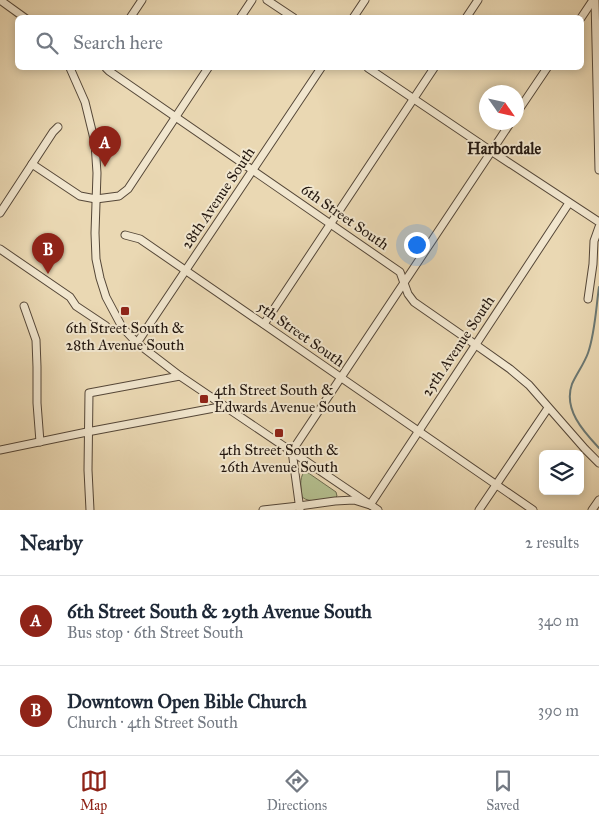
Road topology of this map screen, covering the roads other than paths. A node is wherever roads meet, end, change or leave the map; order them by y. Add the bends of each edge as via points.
1 (0, 0) edge
2 (142, 0) edge
3 (252, 0) edge
4 (267, 0) edge
5 (365, 0) edge
6 (478, 0) edge
7 (594, 0) edge
8 (595, 12) junction
9 (583, 14) edge
10 (21, 15) edge
11 (132, 15) edge
12 (242, 15) edge
13 (290, 15) edge
14 (356, 15) edge
15 (468, 15) edge
16 (71, 70) edge
17 (108, 70) edge
18 (207, 70) edge
19 (320, 70) edge
20 (371, 70) edge
21 (433, 70) edge
22 (546, 70) edge
23 (414, 99) junction
24 (524, 102) edge
25 (176, 117) junction
26 (58, 127) dead end
27 (505, 130) edge
28 (491, 151) junction
29 (32, 164) junction
30 (253, 170) junction
31 (599, 170) edge
32 (96, 198) junction
33 (569, 203) junction
34 (0, 213) edge
35 (599, 222) edge
36 (330, 225) junction
37 (599, 227) edge
38 (125, 235) dead end
39 (0, 249) edge
40 (186, 271) junction
41 (404, 284) junction
42 (588, 299) dead end
43 (24, 306) dead end
44 (264, 324) junction
45 (106, 326) dead end
46 (138, 343) junction
47 (476, 345) junction
48 (180, 376) junction
49 (341, 378) junction
50 (225, 406) junction
51 (548, 408) junction
52 (418, 431) junction
53 (87, 432) junction
54 (40, 442) junction
55 (0, 450) edge
56 (292, 452) junction
57 (599, 463) edge
58 (496, 484) junction
59 (599, 500) edge
60 (370, 504) junction
61 (299, 508) edge
62 (90, 510) edge
63 (262, 510) edge
64 (378, 510) edge
65 (480, 510) edge
66 (534, 510) edge
67 (592, 510) edge

1 - 10 street
2 - 11 street
3 - 12 street
4 - 13 street
5 - 14 street
6 - 15 street
7 - 8 street
7 - 9 street
8 - 9 street via 590,9
8 - 31 street
16 - 32 street via 85,102 95,143
17 - 25 street, 6th Street South
18 - 25 street
19 - 30 street, 28th Avenue South
20 - 23 street
21 - 23 street
22 - 24 street
23 - 28 street
23 - 36 street
25 - 30 street, 6th Street South
25 - 32 street via 128,189 120,196
26 - 29 street
27 - 28 street
28 - 33 street
28 - 41 street
29 - 32 street via 80,196
29 - 34 street
30 - 36 street, 6th Street South
30 - 40 street, 28th Avenue South
32 - 46 street via 96,259 100,278 122,327
33 - 35 street
33 - 47 street, 25th Avenue South
36 - 41 street, 6th Street South via 400,272
36 - 44 street
37 - 42 street via 594,242
38 - 40 street, 5th Street South via 140,239
39 - 45 street
40 - 44 street, 5th Street South
40 - 46 street, 28th Avenue South
41 - 47 street, 6th Street South via 414,302
41 - 49 street
43 - 54 street via 36,340
44 - 49 street, 5th Street South
46 - 48 street
47 - 51 street, 6th Street South via 528,385
47 - 52 street, 25th Avenue South
48 - 50 street
48 - 53 street via 88,393
49 - 52 street, 5th Street South
49 - 56 street
50 - 53 street
50 - 56 street
51 - 57 street, 6th Street South
51 - 58 street
52 - 58 street, 5th Street South
52 - 60 street, 25th Avenue South
53 - 54 street
53 - 62 street
54 - 55 street
56 - 60 street
56 - 61 street
58 - 65 street
58 - 66 street, 5th Street South
59 - 67 street
60 - 61 street via 354,500 335,501
60 - 64 street
61 - 63 street

